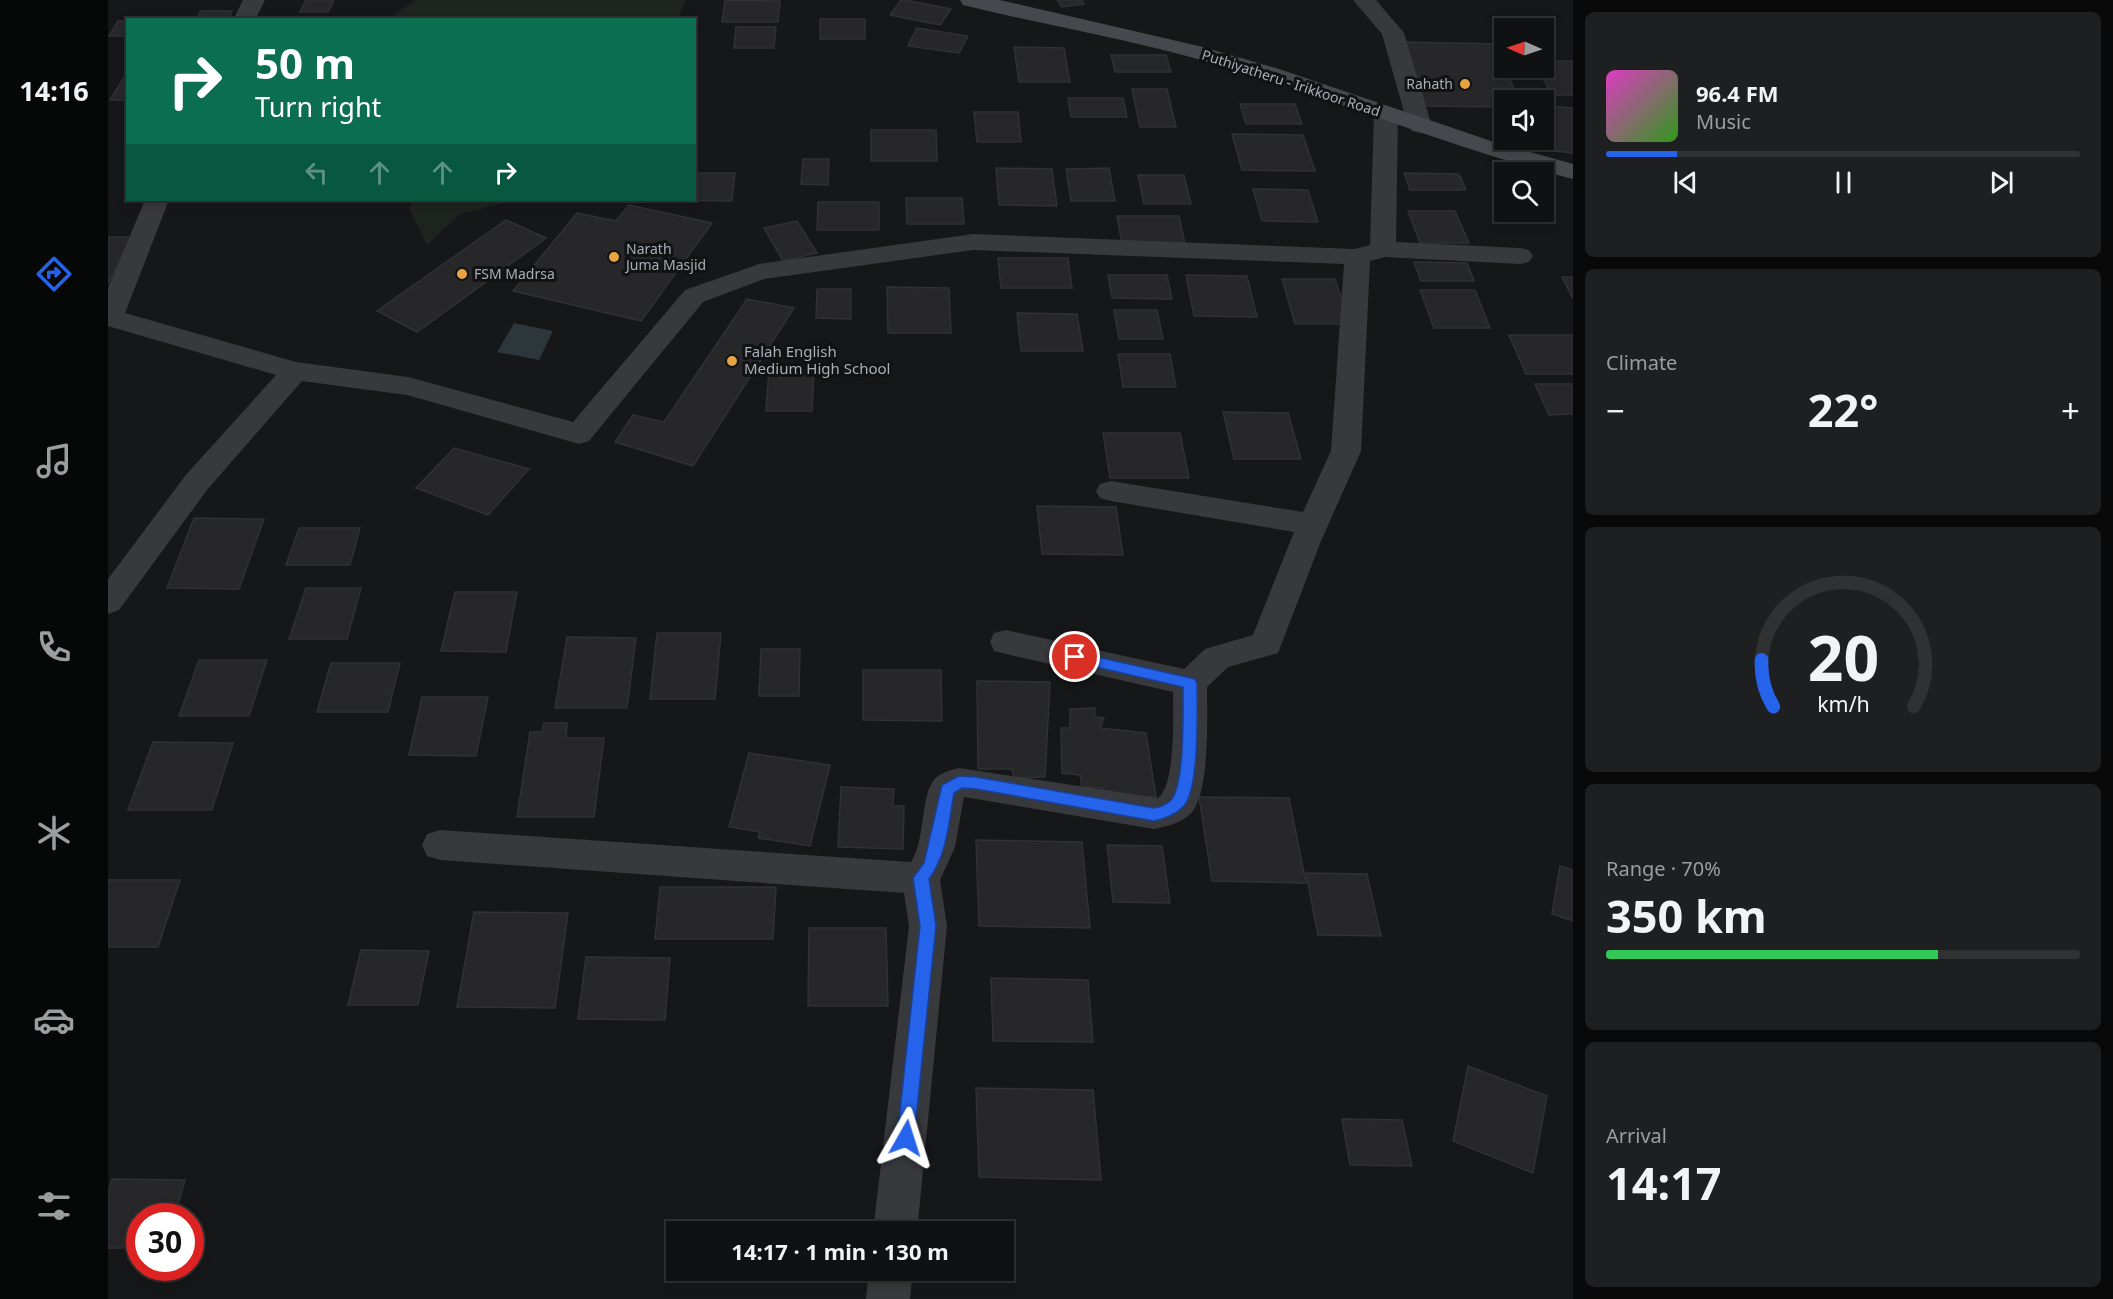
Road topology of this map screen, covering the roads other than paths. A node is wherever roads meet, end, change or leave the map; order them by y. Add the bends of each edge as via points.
1 (254, 0) edge
2 (971, 0) edge
3 (1364, 0) edge
4 (245, 18) edge
5 (1386, 114) junction
6 (1420, 126) junction
7 (1573, 172) edge
8 (157, 201) edge
9 (1370, 253) junction
10 (1520, 256) dead end
11 (109, 316) edge
12 (295, 371) junction
13 (1111, 490) dead end
14 (1313, 524) junction
15 (108, 602) edge
16 (1006, 642) dead end
17 (1190, 683) junction
18 (440, 845) dead end
19 (921, 878) junction
20 (897, 1221) edge
21 (890, 1281) edge
22 (888, 1299) edge

1 - 4 street
2 - 5 main road, Puthiyatheru - Irikkoor Road via 1228,60
3 - 6 street via 1393,33
5 - 6 main road, Puthiyatheru - Irikkoor Road
5 - 9 street
6 - 7 main road, Puthiyatheru - Irikkoor Road
8 - 11 street
9 - 10 street
9 - 12 street via 973,242 759,272 694,296 579,434 408,386
9 - 14 street via 1346,451
11 - 12 street
12 - 15 street via 196,483
13 - 14 street
14 - 17 street via 1266,644 1217,658
16 - 17 street
17 - 19 street via 1190,752 1180,801 1168,811 1154,814 959,782 948,789 937,845
18 - 19 street
19 - 20 street via 928,926
21 - 22 street

